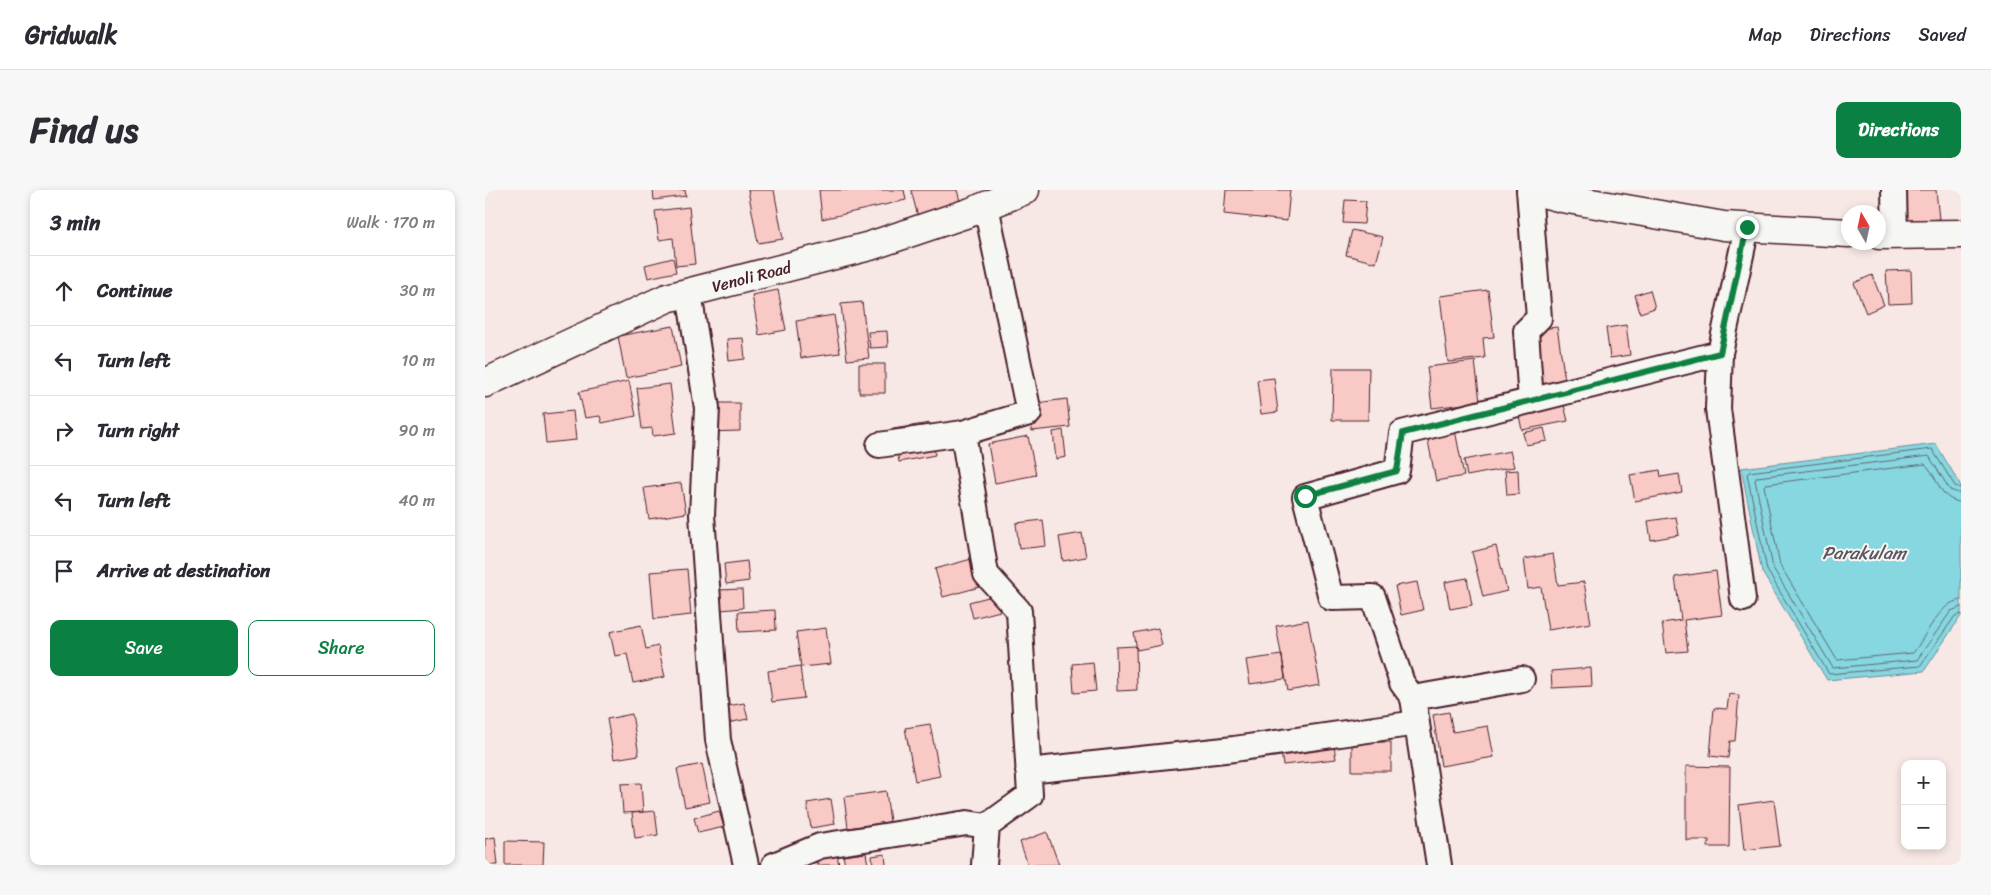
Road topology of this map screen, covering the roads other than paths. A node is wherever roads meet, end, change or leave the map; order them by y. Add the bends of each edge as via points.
1 (1025, 190) edge
2 (1530, 190) edge
3 (1894, 190) edge
4 (986, 206) junction
5 (1747, 227) junction
6 (1841, 233) edge
7 (1961, 234) edge
8 (1887, 235) edge
9 (689, 293) junction
10 (1720, 353) junction
11 (485, 383) edge
12 (1531, 401) junction
13 (963, 433) junction
14 (879, 444) dead end
15 (1743, 598) dead end
16 (1522, 679) dead end
17 (1413, 698) junction
18 (1417, 723) junction
19 (1028, 771) junction
20 (987, 826) junction
21 (746, 865) edge
22 (774, 865) edge
23 (984, 865) edge
24 (1439, 865) edge

1 - 4 street, Venoli Road
2 - 5 street via 1571,200
2 - 12 street via 1539,318 1526,331
3 - 8 street
4 - 9 street, Venoli Road via 870,246
4 - 13 street via 1029,413
5 - 6 street
5 - 10 street
7 - 8 street
9 - 11 street, Venoli Road via 667,298
9 - 21 street via 707,408 702,514 719,740
10 - 12 street
10 - 15 street via 1718,409
12 - 17 street via 1403,433 1397,471 1305,496 1331,598 1373,597 1402,683
13 - 14 street
13 - 19 street via 986,574 1019,611
16 - 17 street
17 - 18 street
18 - 19 street via 1234,749
18 - 24 street
19 - 20 street via 1030,795
20 - 22 street via 967,823 820,846
20 - 23 street

